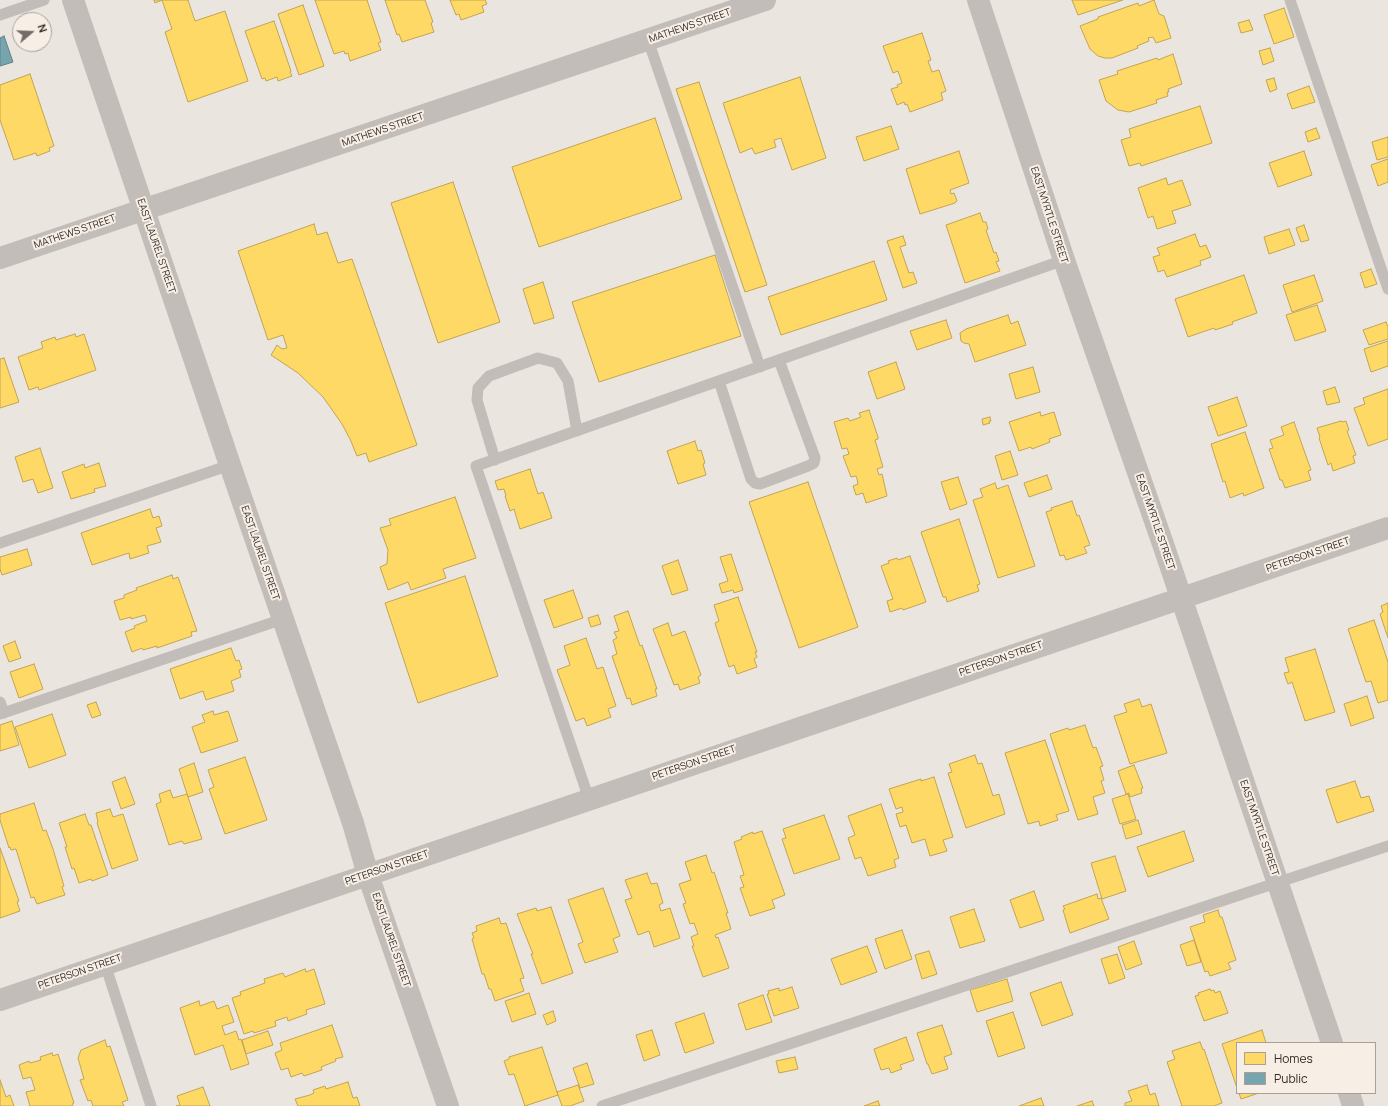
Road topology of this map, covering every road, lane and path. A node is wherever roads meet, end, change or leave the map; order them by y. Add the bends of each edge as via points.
1 (44, 0) edge
2 (73, 0) edge
3 (765, 0) edge
4 (978, 0) edge
5 (1290, 0) edge
6 (0, 15) edge
7 (648, 40) junction
8 (144, 209) junction
9 (0, 258) edge
10 (1064, 260) junction
11 (1388, 289) edge
12 (779, 360) junction
13 (760, 367) junction
14 (719, 381) junction
15 (578, 431) junction
16 (495, 460) junction
17 (230, 466) junction
18 (1388, 528) edge
19 (0, 543) edge
20 (1181, 598) junction
21 (283, 619) junction
22 (0, 702) edge
23 (2, 714) edge
24 (589, 799) junction
25 (1388, 846) edge
26 (368, 875) junction
27 (1278, 883) junction
28 (105, 964) junction
29 (0, 1000) edge
30 (1332, 1042) edge
31 (1349, 1094) edge
32 (150, 1106) edge
33 (448, 1106) edge
34 (602, 1106) edge
35 (1353, 1106) edge

1 - 6 lane
2 - 8 street, EAST LAUREL STREET
3 - 7 street, MATHEWS STREET
4 - 10 street, EAST MYRTLE STREET
5 - 11 lane
7 - 8 street, MATHEWS STREET
7 - 13 lane
8 - 9 street, MATHEWS STREET
8 - 17 street, EAST LAUREL STREET
10 - 12 lane
10 - 20 street, EAST MYRTLE STREET
12 - 13 lane
12 - 14 lane via 815,458 814,463 808,466 760,484 754,484 751,479
13 - 14 lane
14 - 15 lane
15 - 16 lane
15 - 16 lane via 568,381 557,363 538,358 489,376 478,388 477,400
16 - 24 lane via 476,466
17 - 19 lane
17 - 21 street, EAST LAUREL STREET
18 - 20 street, PETERSON STREET
20 - 24 street, PETERSON STREET
20 - 27 street, EAST MYRTLE STREET
21 - 23 lane
21 - 26 street, EAST LAUREL STREET
22 - 23 lane
24 - 26 street, PETERSON STREET
25 - 27 lane
26 - 28 street, PETERSON STREET
26 - 33 street, EAST LAUREL STREET
27 - 30 street, EAST MYRTLE STREET
27 - 34 lane
28 - 29 street, PETERSON STREET
28 - 32 lane
31 - 35 street

